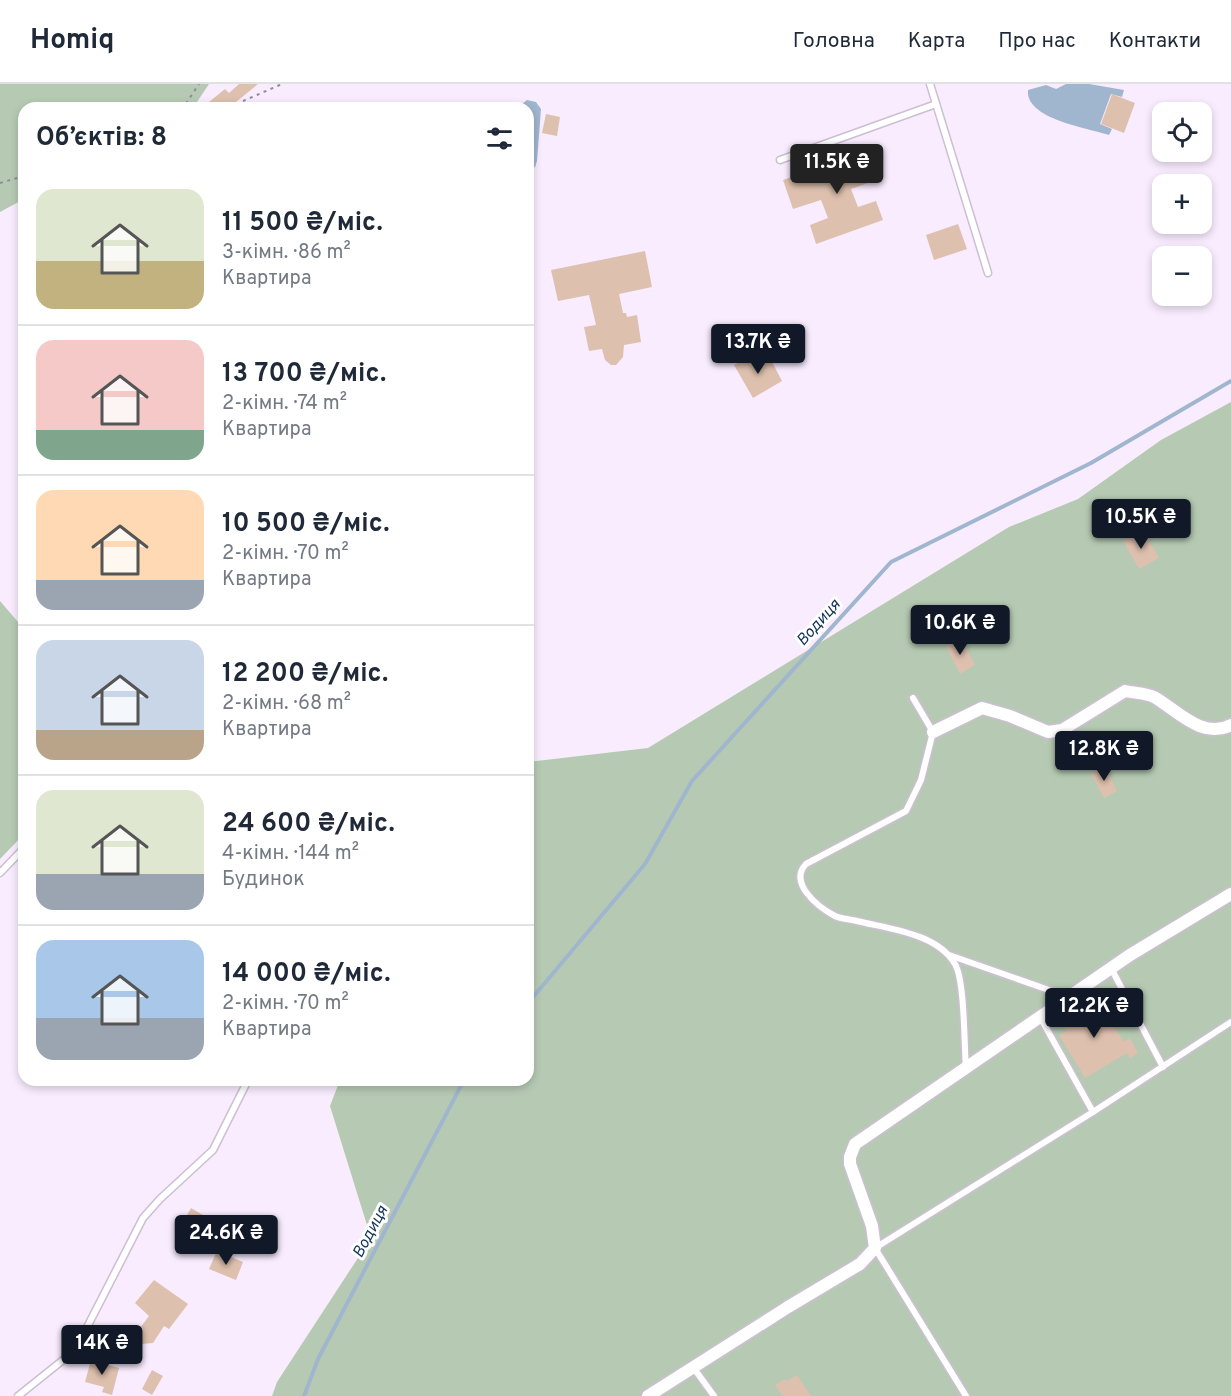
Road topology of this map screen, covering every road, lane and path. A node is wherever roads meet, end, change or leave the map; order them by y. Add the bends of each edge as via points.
1 (199, 84) edge
2 (282, 84) edge
3 (930, 84) edge
4 (243, 101) dead end
5 (187, 102) edge
6 (936, 104) junction
7 (780, 160) dead end
8 (18, 178) edge
9 (0, 183) edge
10 (988, 273) dead end
11 (914, 698) dead end
12 (1231, 725) edge
13 (933, 732) junction
14 (18, 854) edge
15 (0, 873) edge
16 (1231, 894) edge
17 (949, 955) junction
18 (1111, 968) junction
19 (1070, 997) junction
20 (1040, 1017) junction
21 (1231, 1022) edge
22 (1163, 1067) junction
23 (966, 1069) junction
24 (245, 1086) edge
25 (1093, 1112) junction
26 (875, 1248) junction
27 (692, 1367) junction
28 (18, 1396) edge
29 (648, 1396) edge
30 (714, 1396) edge
31 (966, 1396) edge

1 - 5 path
2 - 4 path
3 - 6 lane
6 - 7 lane
6 - 10 lane
8 - 9 path
11 - 13 lane
12 - 13 street via 1202,728 1151,696 1125,691 1062,730 1048,732 982,708
13 - 17 lane via 921,780 906,811 806,864 800,876 803,889 835,916 921,938
14 - 15 lane
16 - 18 street
17 - 19 lane
17 - 23 lane via 960,975
18 - 19 street
18 - 22 lane
19 - 20 street
20 - 23 street
20 - 25 lane
21 - 22 lane
22 - 25 lane
23 - 26 street via 852,1149 850,1164 872,1226
24 - 28 lane via 213,1150 143,1218 80,1341 68,1356
25 - 26 lane
26 - 27 street via 860,1264
26 - 31 lane
27 - 29 street
27 - 30 lane

